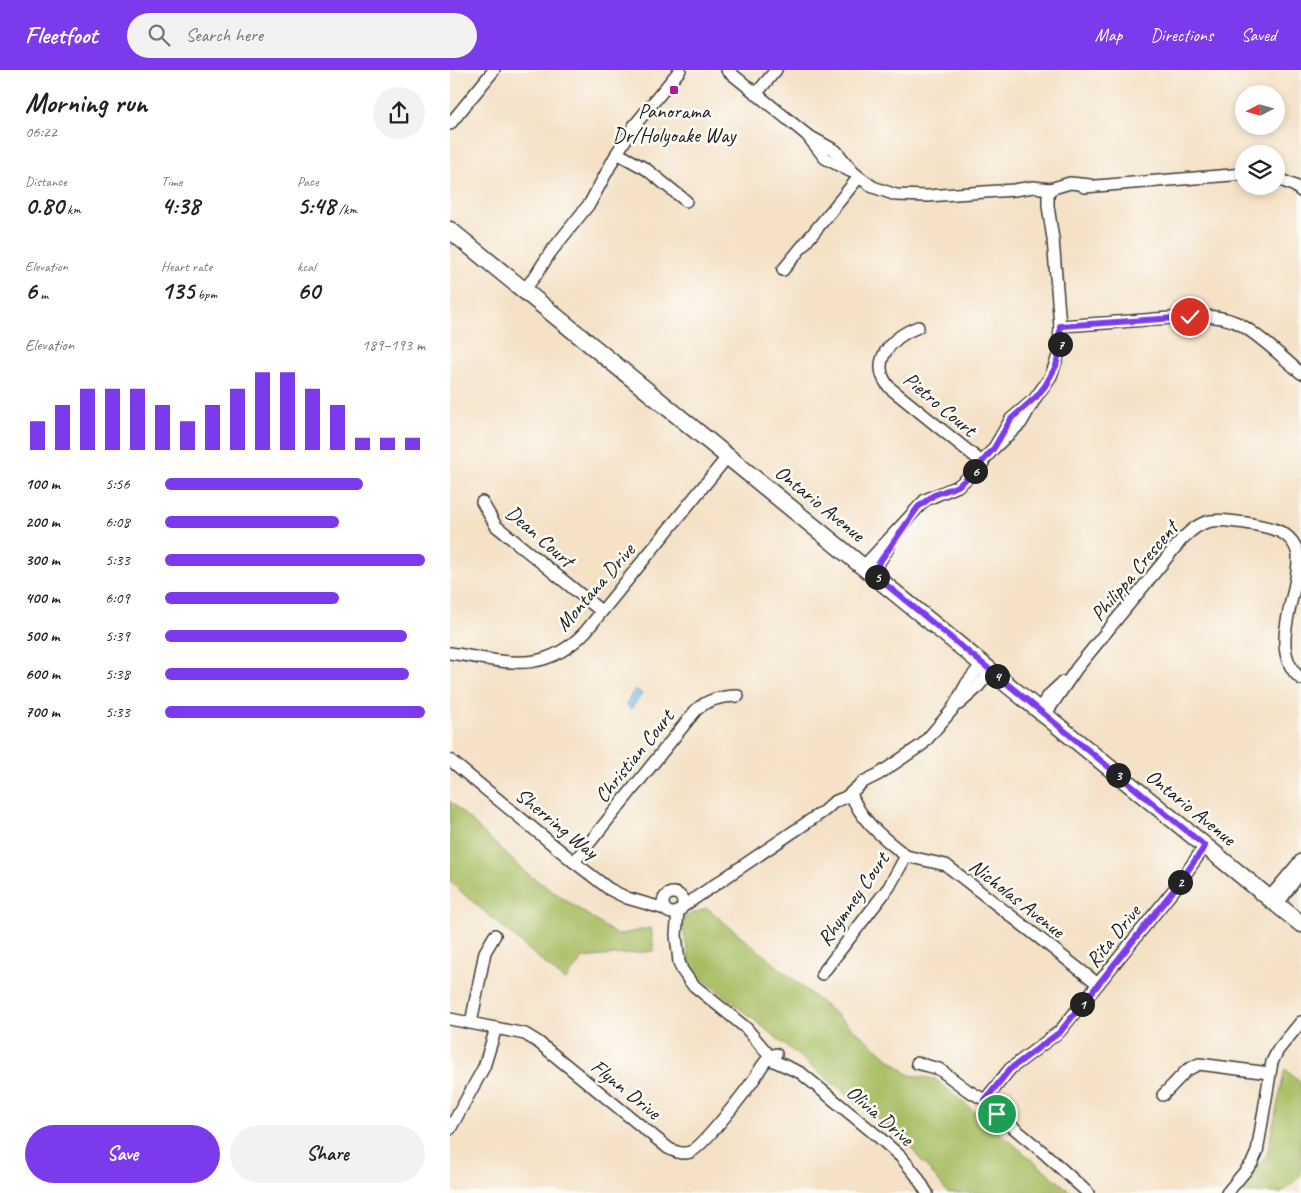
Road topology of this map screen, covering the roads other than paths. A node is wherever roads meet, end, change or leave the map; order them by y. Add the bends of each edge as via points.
1 (494, 70) edge
2 (680, 70) edge
3 (727, 70) edge
4 (776, 70) edge
5 (756, 94) junction
6 (450, 124) edge
7 (617, 153) junction
8 (856, 175) junction
9 (1235, 175) edge
10 (1285, 182) edge
11 (1301, 191) edge
12 (1050, 193) junction
13 (686, 201) dead end
14 (450, 230) edge
15 (783, 270) dead end
16 (522, 288) junction
17 (1060, 326) junction
18 (918, 327) dead end
19 (1301, 373) edge
20 (728, 456) junction
21 (983, 463) junction
22 (482, 502) dead end
23 (868, 569) junction
24 (601, 612) junction
25 (450, 653) edge
26 (987, 668) junction
27 (1301, 679) edge
28 (738, 696) dead end
29 (1041, 712) junction
30 (450, 760) edge
31 (855, 798) junction
32 (1208, 849) junction
33 (906, 856) junction
34 (1301, 860) edge
35 (574, 862) junction
36 (1301, 872) edge
37 (1273, 901) junction
38 (673, 906) junction
39 (1301, 924) edge
40 (496, 935) dead end
41 (822, 974) dead end
42 (1098, 984) junction
43 (450, 1019) edge
44 (1301, 1022) edge
45 (471, 1023) junction
46 (496, 1028) junction
47 (773, 1057) junction
48 (917, 1063) dead end
49 (1269, 1073) junction
50 (1163, 1095) dead end
51 (985, 1100) junction
52 (450, 1129) edge
53 (927, 1193) edge
54 (1088, 1193) edge
55 (1227, 1193) edge

1 - 6 street
2 - 7 street via 634,126
3 - 5 street
4 - 5 street
5 - 8 street via 807,135 836,152
7 - 13 street via 646,169
7 - 16 street via 590,203
8 - 12 street via 873,187 896,195 927,196 1027,187
8 - 15 street
9 - 12 street via 1090,185 1070,183
10 - 11 street
12 - 17 street
14 - 16 street, Ontario Avenue
16 - 20 street, Ontario Avenue
17 - 19 street via 1190,317 1225,318 1250,331
17 - 21 street via 1059,353 1048,381 1018,428 994,448
18 - 21 street, Pietro Court via 904,334 884,355 880,369 884,381
20 - 23 street, Ontario Avenue
20 - 24 street, Montana Drive
21 - 23 street via 958,486 925,500
22 - 24 street, Dean Court via 496,526
23 - 26 street, Ontario Avenue
24 - 25 street, Montana Drive via 576,641 547,659 515,663
26 - 29 street, Ontario Avenue
26 - 31 street, Sherring Way via 968,683 952,710 922,744 864,782
27 - 29 street, Philippa Crescent via 1289,664 1286,647 1298,572 1296,547 1285,534 1273,528 1221,520 1203,524 1189,532 1077,668 1050,694
28 - 35 street, Christian Court via 709,701 696,710
29 - 32 street, Ontario Avenue
30 - 35 street, Sherring Way
31 - 33 street, Rhymney Court via 873,827
31 - 38 street, Sherring Way via 834,802 697,896
32 - 37 street, Ontario Avenue
32 - 42 street, Rita Drive
33 - 41 street, Rhymney Court via 889,887
33 - 42 street, Nicholas Avenue via 946,865
34 - 37 street
35 - 38 street, Sherring Way via 617,894 646,903
36 - 37 street
37 - 39 street, Ontario Avenue
38 - 47 street, Olivia Drive via 679,962 686,977 760,1036
40 - 45 street via 485,952
42 - 51 street, Rita Drive via 1060,1032 1010,1069
43 - 45 street, Flynn Drive
44 - 49 street via 1274,1056
45 - 46 street, Flynn Drive
46 - 47 street, Flynn Drive via 524,1034 538,1042 668,1148 681,1153 690,1152 702,1144 762,1064
46 - 52 street via 484,1067
47 - 53 street, Olivia Drive via 790,1060 801,1073 888,1145 916,1175
48 - 51 street via 939,1070
49 - 50 street via 1199,1064 1187,1070
49 - 55 street via 1258,1152
51 - 54 street

